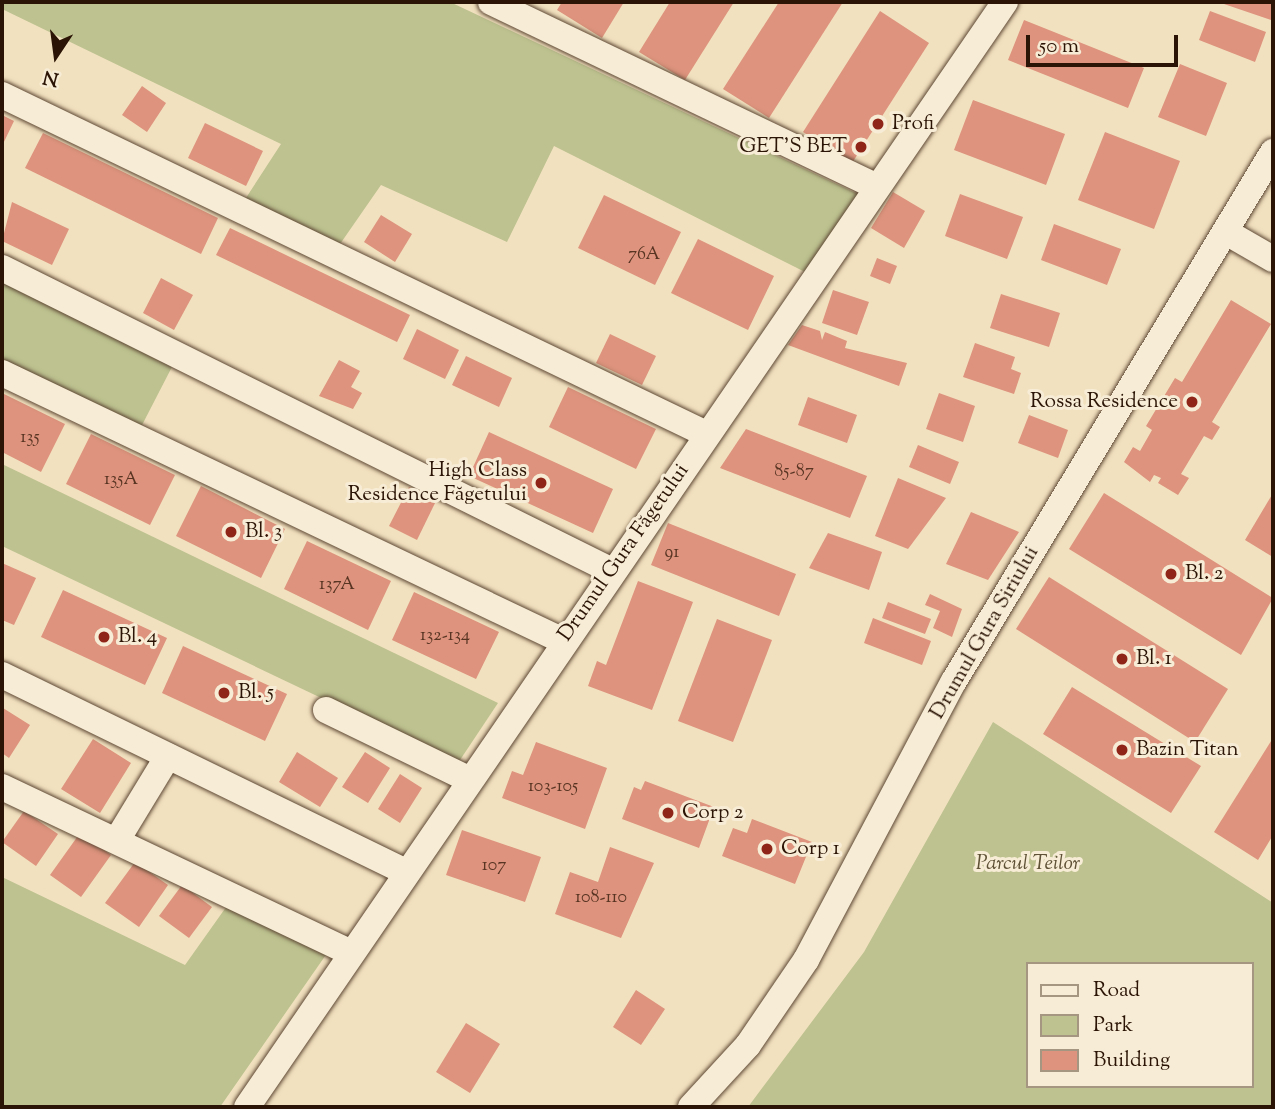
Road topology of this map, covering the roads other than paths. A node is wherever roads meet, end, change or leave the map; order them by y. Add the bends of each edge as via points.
1 (491, 2) edge
2 (1005, 2) edge
3 (2, 96) edge
4 (1273, 152) edge
5 (877, 187) junction
6 (1226, 232) junction
7 (1273, 259) edge
8 (2, 268) edge
9 (2, 373) edge
10 (706, 435) junction
11 (612, 571) junction
12 (563, 641) junction
13 (5, 685) edge
14 (326, 710) dead end
15 (168, 756) junction
16 (468, 779) junction
17 (2, 787) edge
18 (117, 840) junction
19 (404, 871) junction
20 (349, 951) junction
21 (247, 1107) edge
22 (691, 1107) edge

1 - 5 street
2 - 5 street, Drumul Gura Făgetului
3 - 10 street
4 - 6 street, Drumul Gura Siriului
5 - 10 street, Drumul Gura Făgetului
6 - 7 street
6 - 22 street, Drumul Gura Siriului via 954,681 806,960 748,1045
8 - 11 street
9 - 12 street
10 - 11 street, Drumul Gura Făgetului
11 - 12 street, Drumul Gura Făgetului
12 - 16 street, Drumul Gura Făgetului
13 - 15 street
14 - 16 street
15 - 18 street
15 - 19 street
16 - 19 street, Drumul Gura Făgetului
17 - 18 street
18 - 20 street
19 - 20 street, Drumul Gura Făgetului
20 - 21 street, Drumul Gura Făgetului

